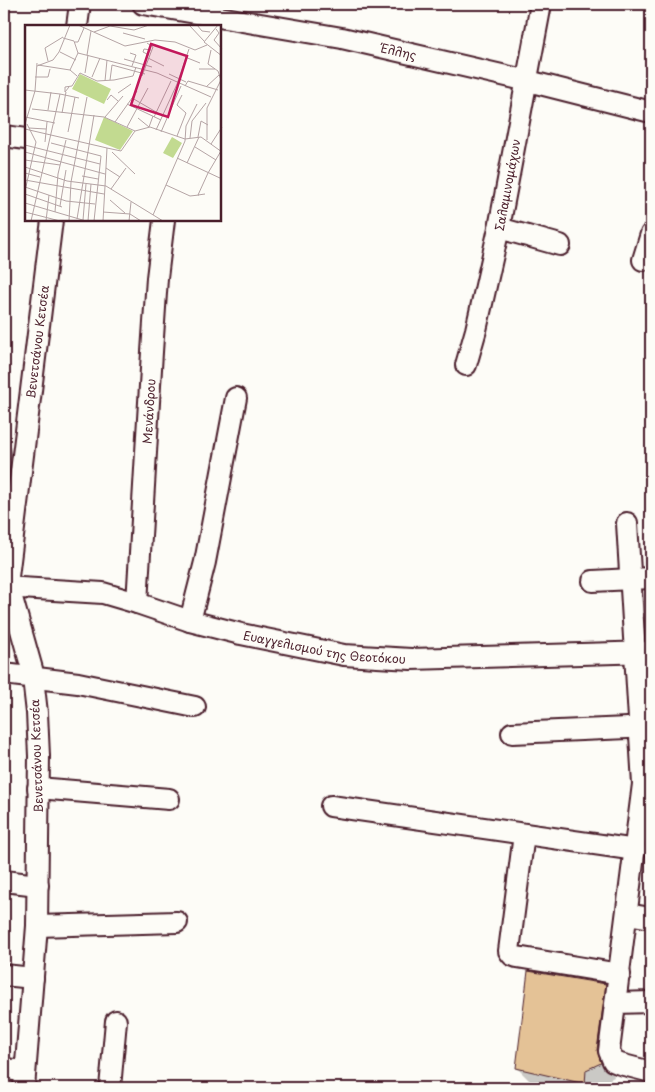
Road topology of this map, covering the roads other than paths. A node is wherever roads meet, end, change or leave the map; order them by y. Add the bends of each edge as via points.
1 (80, 4) edge
2 (143, 4) edge
3 (541, 4) edge
4 (203, 15) edge
5 (77, 25) edge
6 (528, 81) junction
7 (651, 112) edge
8 (4, 136) edge
9 (25, 139) edge
10 (52, 221) edge
11 (164, 221) edge
12 (499, 228) junction
13 (651, 234) edge
14 (560, 245) dead end
15 (643, 260) dead end
16 (466, 365) dead end
17 (236, 398) dead end
18 (627, 523) dead end
19 (651, 578) edge
20 (631, 579) junction
21 (594, 581) dead end
22 (6, 588) edge
23 (137, 603) junction
24 (190, 621) junction
25 (643, 653) edge
26 (4, 674) edge
27 (33, 677) junction
28 (195, 707) dead end
29 (645, 727) edge
30 (512, 733) dead end
31 (38, 788) junction
32 (169, 799) dead end
33 (332, 806) dead end
34 (524, 834) junction
35 (636, 850) junction
36 (4, 881) edge
37 (38, 884) junction
38 (627, 914) junction
39 (651, 918) edge
40 (177, 922) dead end
41 (37, 926) junction
42 (620, 974) junction
43 (4, 975) edge
44 (33, 978) junction
45 (651, 1002) edge
46 (616, 1004) junction
47 (116, 1021) dead end
48 (4, 1069) edge
49 (651, 1072) edge
50 (24, 1080) edge
51 (110, 1088) edge

1 - 5 street
2 - 4 street, Έλλης
3 - 6 street, Σαλαμινομάχων
4 - 6 street, Έλλης via 328,35
6 - 7 street, Έλλης
6 - 12 street, Σαλαμινομάχων
8 - 9 street
10 - 22 street, Βενετσάνου Κετσέα
11 - 23 street, Μενάνδρου via 152,352
12 - 14 street
12 - 16 street, Σαλαμινομάχων
13 - 15 street
17 - 24 street via 205,562
18 - 20 street
19 - 20 street
20 - 21 street
20 - 25 street
22 - 23 street, Ευαγγελισμού της Θεοτόκου via 103,593
22 - 27 street, Βενετσάνου Κετσέα
23 - 24 street, Ευαγγελισμού της Θεοτόκου
24 - 25 street, Ευαγγελισμού της Θεοτόκου via 334,653 374,658
25 - 29 street
26 - 27 street
27 - 28 street
27 - 31 street, Βενετσάνου Κετσέα
29 - 30 street
29 - 35 street
31 - 32 street
31 - 37 street, Βενετσάνου Κετσέα
33 - 34 street
34 - 35 street
34 - 42 street via 509,951 517,957
35 - 38 street
36 - 37 street
37 - 41 street, Βενετσάνου Κετσέα
38 - 39 street
38 - 42 street
40 - 41 street
41 - 44 street, Βενετσάνου Κετσέα
42 - 46 street
43 - 44 street
44 - 50 street, Βενετσάνου Κετσέα
45 - 46 street
46 - 49 street via 609,1051 611,1058 620,1064
47 - 51 street
48 - 50 street

